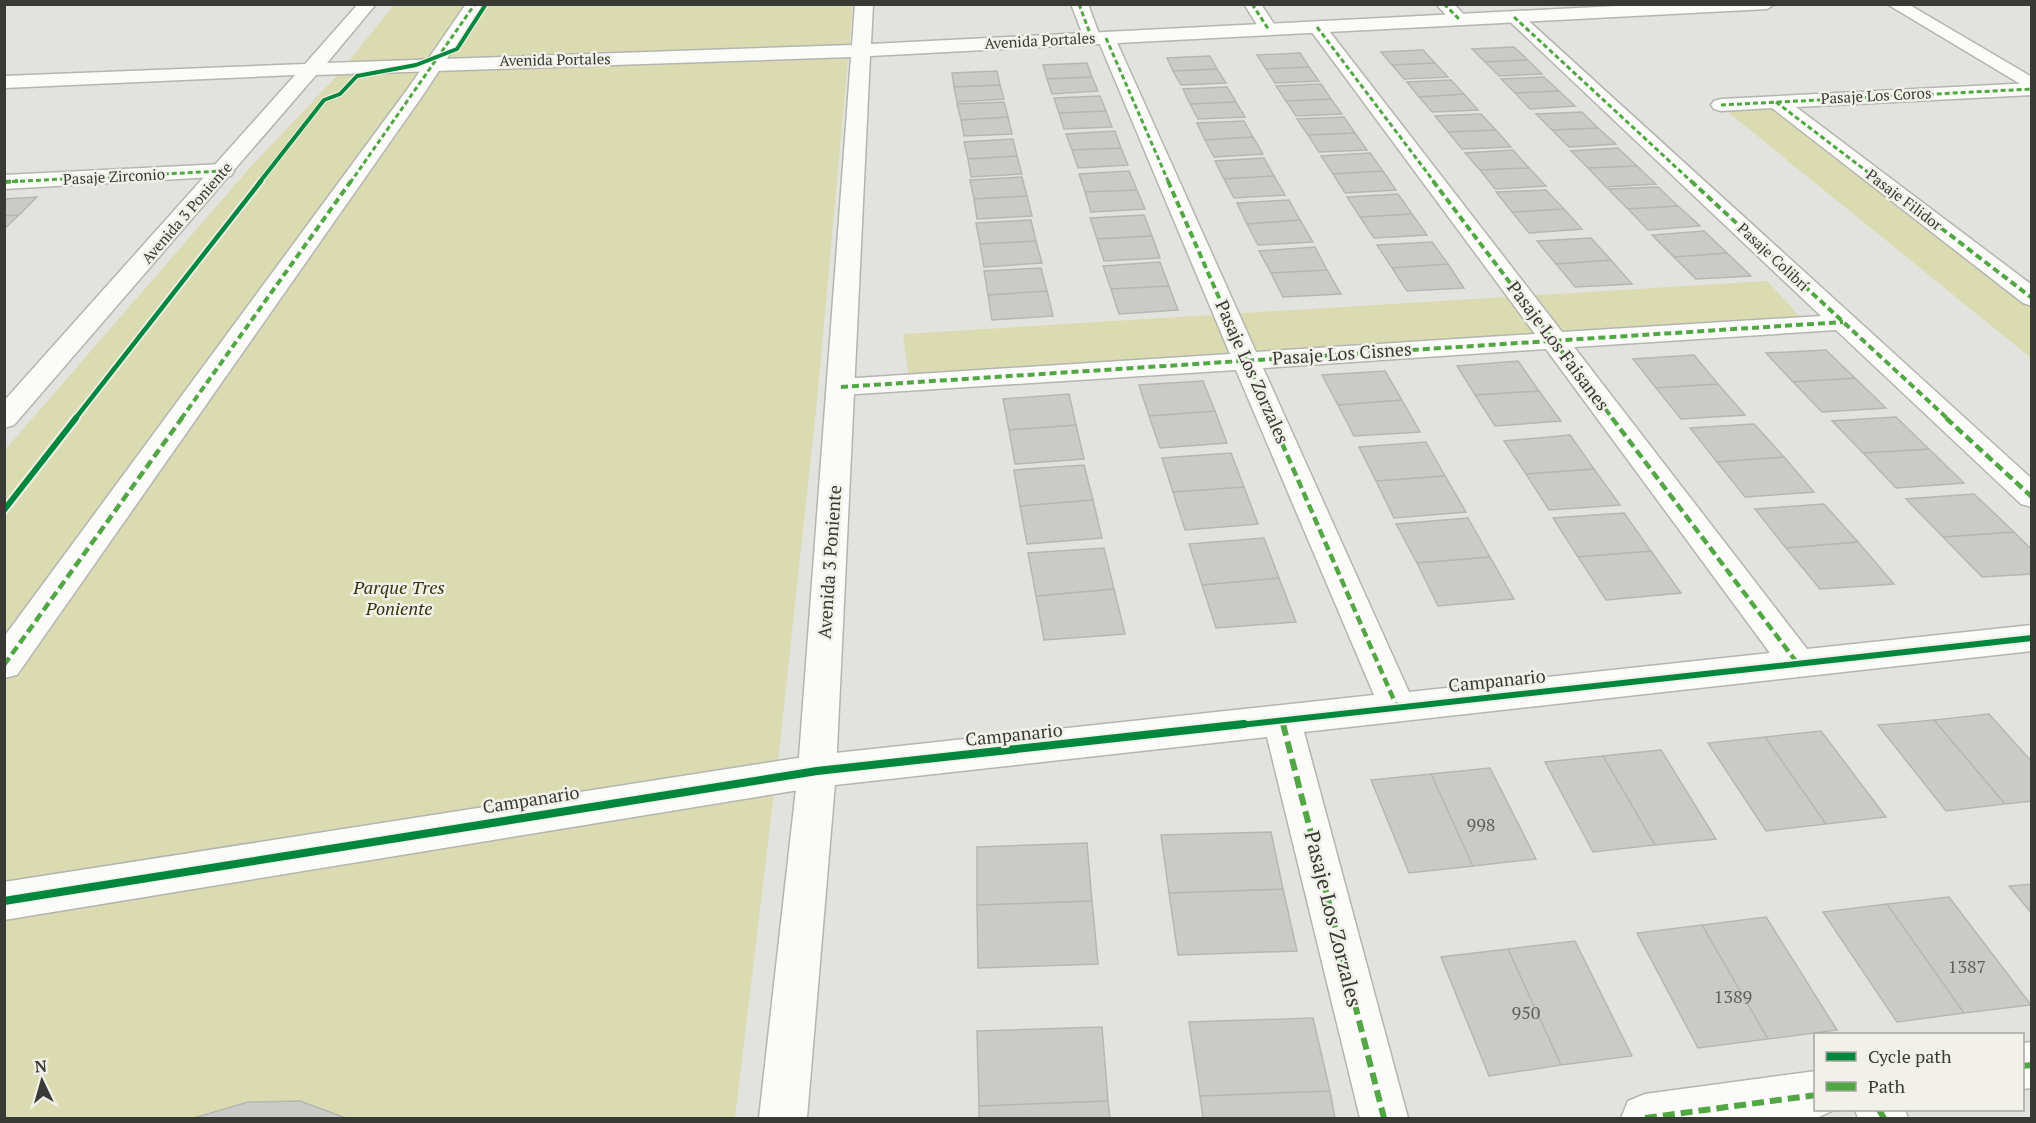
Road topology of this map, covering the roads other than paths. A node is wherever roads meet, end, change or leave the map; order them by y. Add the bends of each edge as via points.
1 (368, 4) edge
2 (475, 4) edge
3 (864, 4) edge
4 (1079, 4) edge
5 (1252, 4) edge
6 (1444, 4) edge
7 (1767, 4) edge
8 (1895, 4) edge
9 (1514, 17) junction
10 (1460, 20) junction
11 (1317, 27) junction
12 (1269, 30) junction
13 (1099, 38) junction
14 (862, 50) junction
15 (435, 64) junction
16 (314, 68) junction
17 (4, 82) edge
18 (2031, 85) edge
19 (2031, 89) edge
20 (4, 96) edge
21 (1776, 102) junction
22 (1721, 105) dead end
23 (223, 171) junction
24 (4, 182) edge
25 (2031, 297) edge
26 (1842, 322) junction
27 (1554, 340) junction
28 (1247, 360) junction
29 (841, 387) junction
30 (4, 419) edge
31 (2031, 497) edge
32 (2031, 638) edge
33 (1798, 664) junction
34 (4, 665) edge
35 (1397, 707) junction
36 (1282, 720) junction
37 (817, 771) junction
38 (4, 901) edge
39 (1814, 1095) edge
40 (783, 1119) edge
41 (1384, 1119) edge
42 (1645, 1119) edge

1 - 16 street, Avenida 3 Poniente
2 - 15 street
3 - 14 street, Avenida 3 Poniente
4 - 13 street, Pasaje Los Zorzales
5 - 12 street
6 - 10 street
7 - 9 street, Avenida Portales
8 - 18 street
9 - 10 street, Avenida Portales
9 - 26 street, Pasaje Colibrí
10 - 11 street, Avenida Portales
11 - 12 street, Avenida Portales
11 - 27 street, Pasaje Los Faisanes
12 - 13 street, Avenida Portales
13 - 14 street, Avenida Portales
13 - 28 street, Pasaje Los Zorzales
14 - 15 street, Avenida Portales
14 - 29 street, Avenida 3 Poniente
15 - 16 street, Avenida Portales
15 - 34 street
16 - 17 street, Avenida Portales
16 - 20 street, Avenida Portales via 286,79 243,86
16 - 23 street, Avenida 3 Poniente
19 - 21 street, Pasaje Los Coros
21 - 22 street, Pasaje Los Coros
21 - 25 street, Pasaje Filidor
23 - 24 street, Pasaje Zirconio
23 - 30 street, Avenida 3 Poniente
26 - 27 street, Pasaje Los Cisnes
26 - 31 street, Pasaje Colibrí
27 - 28 street, Pasaje Los Cisnes
27 - 33 street, Pasaje Los Faisanes
28 - 29 street, Pasaje Los Cisnes
28 - 35 street, Pasaje Los Zorzales
29 - 37 street, Avenida 3 Poniente
32 - 33 street, Campanario
33 - 35 street, Campanario
35 - 36 street, Campanario
36 - 37 street, Campanario
36 - 41 street, Pasaje Los Zorzales
37 - 38 street, Campanario
37 - 40 street, Avenida 3 Poniente
39 - 42 street

